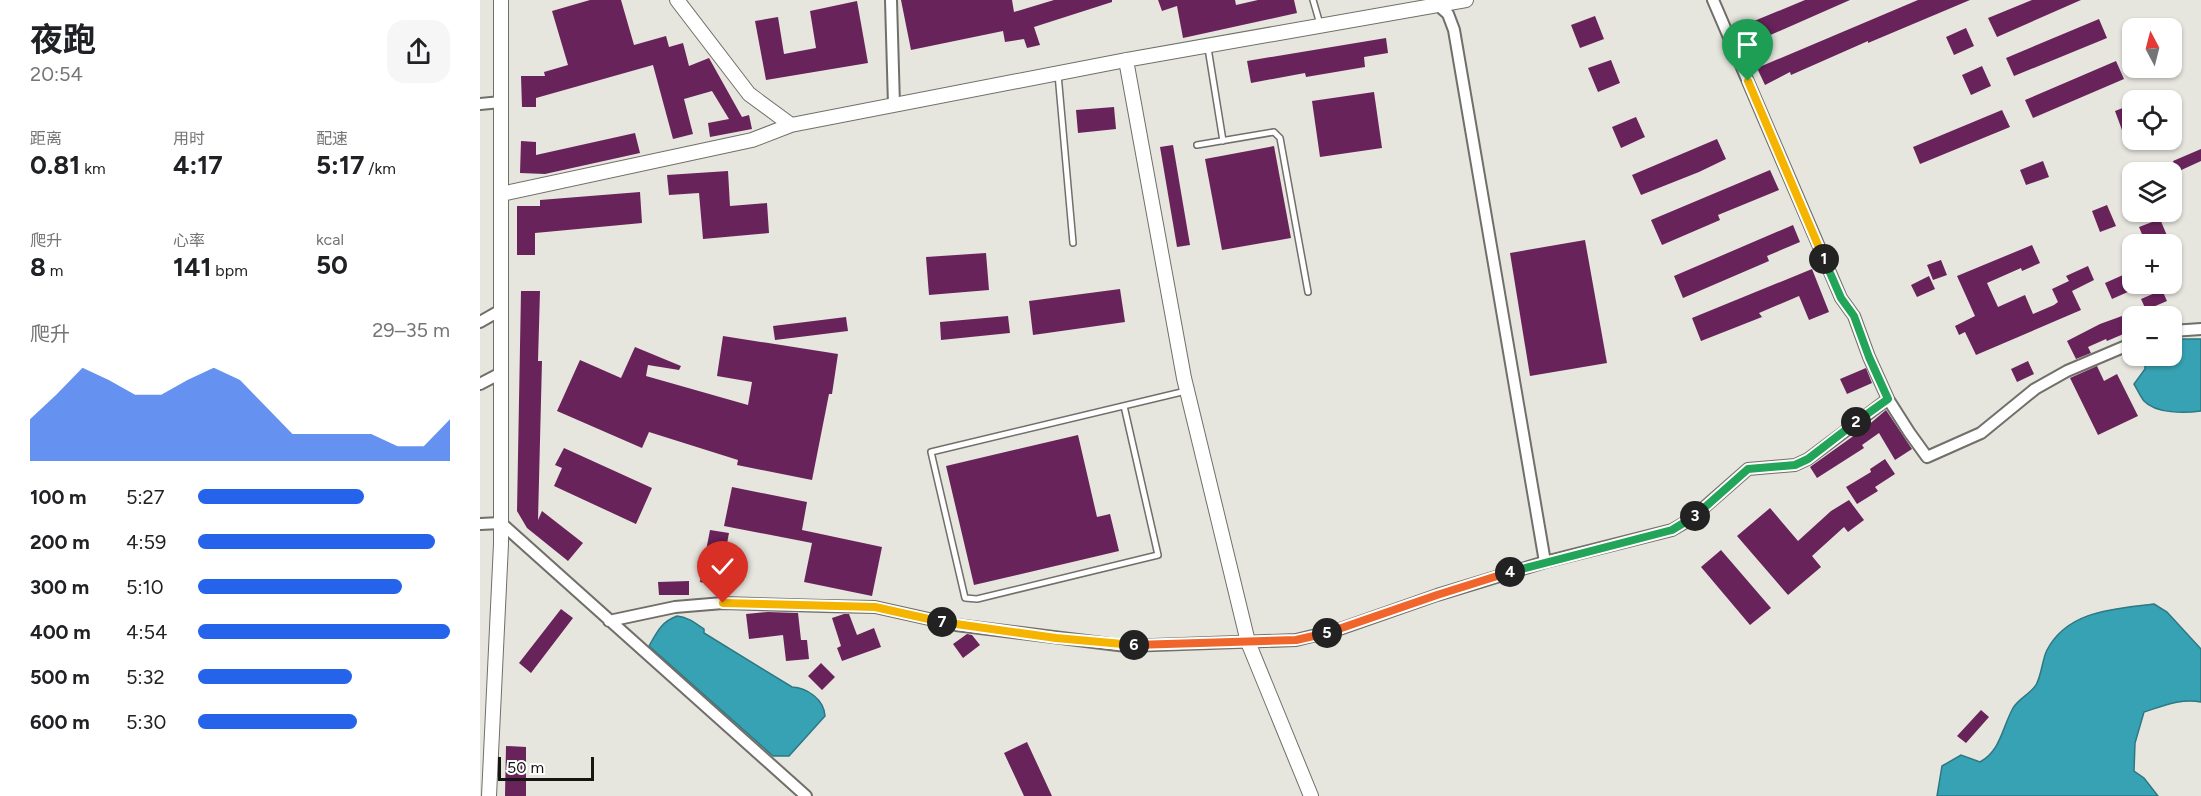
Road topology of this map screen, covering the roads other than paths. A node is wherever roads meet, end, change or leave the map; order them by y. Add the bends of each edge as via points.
1 (501, 0) edge
2 (677, 0) edge
3 (891, 0) edge
4 (1313, 0) edge
5 (1466, 0) edge
6 (1713, 0) edge
7 (1438, 2) edge
8 (1320, 26) junction
9 (1207, 46) junction
10 (1126, 60) junction
11 (1058, 74) junction
12 (501, 102) junction
13 (480, 104) edge
14 (894, 105) junction
15 (791, 125) junction
16 (1223, 141) junction
17 (1197, 145) dead end
18 (501, 194) junction
19 (1073, 243) dead end
20 (1308, 292) dead end
21 (501, 310) junction
22 (480, 322) edge
23 (2201, 329) edge
24 (2182, 330) edge
25 (2122, 348) edge
26 (501, 373) junction
27 (480, 384) edge
28 (1187, 391) junction
29 (1888, 399) junction
30 (1124, 406) junction
31 (501, 523) junction
32 (480, 524) edge
33 (1545, 562) junction
34 (609, 621) junction
35 (1248, 642) junction
36 (489, 796) edge
37 (806, 796) edge
38 (1311, 796) edge

1 - 12 street
2 - 15 street via 749,94
3 - 14 street
4 - 8 lane
5 - 7 street
6 - 29 street via 1828,270 1854,316
7 - 8 street
7 - 33 street via 1455,30
8 - 9 street
9 - 10 street
9 - 16 lane
10 - 11 street
10 - 28 street
11 - 14 street
11 - 19 lane
12 - 13 street
12 - 18 street
14 - 15 street
15 - 18 street via 752,140
16 - 17 lane
16 - 20 lane via 1274,132 1280,138
18 - 21 street
21 - 22 street
21 - 26 street
23 - 24 street
25 - 29 street via 2067,371 2035,389 1981,433 1927,457
26 - 27 street
26 - 31 street
28 - 30 lane
28 - 35 street
29 - 33 street via 1808,459 1795,465 1748,469 1691,519 1672,530
30 - 30 lane via 1158,555 978,599 965,598 931,452
31 - 32 street
31 - 34 street
31 - 36 street
33 - 35 street via 1337,630 1296,640
34 - 35 street via 675,607 723,603 875,607 957,625 1126,646
34 - 37 street
35 - 38 street

